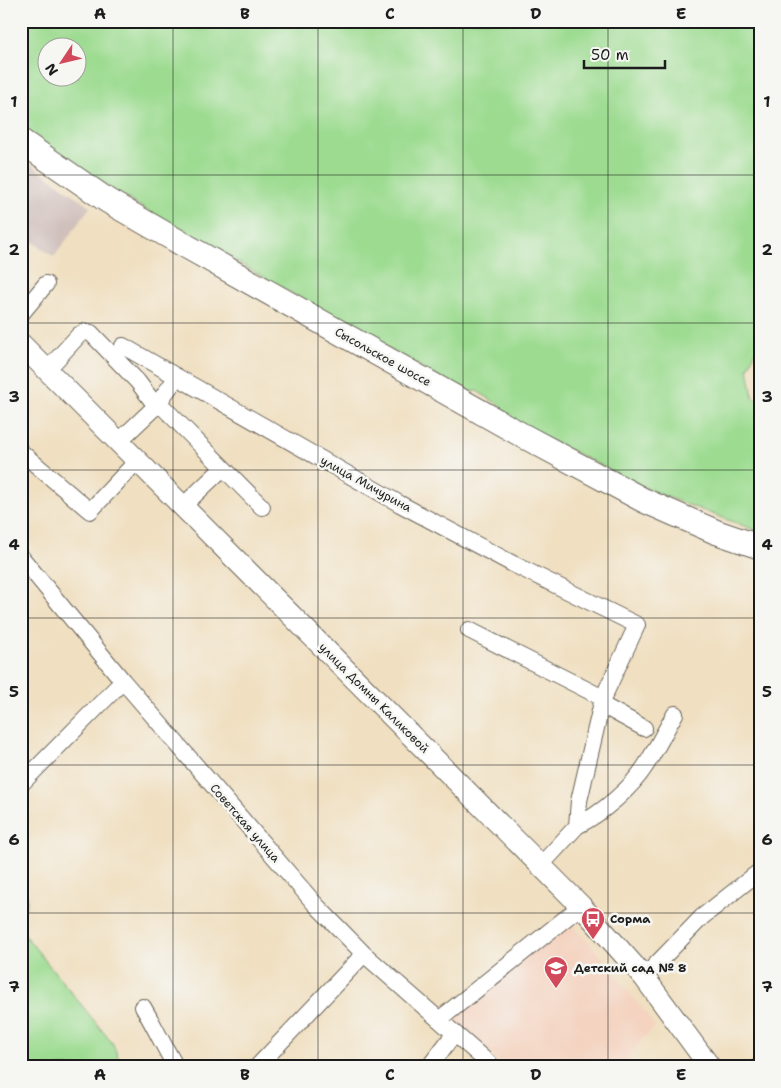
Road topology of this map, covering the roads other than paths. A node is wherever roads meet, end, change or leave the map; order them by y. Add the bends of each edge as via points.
1 (21, 141) edge
2 (46, 284) dead end
3 (21, 314) edge
4 (21, 344) edge
5 (123, 346) dead end
6 (47, 370) junction
7 (177, 377) junction
8 (156, 406) junction
9 (118, 442) junction
10 (21, 452) edge
11 (138, 461) junction
12 (223, 468) junction
13 (183, 506) junction
14 (262, 507) dead end
15 (760, 547) edge
16 (21, 557) edge
17 (469, 630) dead end
18 (122, 681) junction
19 (602, 702) junction
20 (675, 714) dead end
21 (644, 728) dead end
22 (21, 784) edge
23 (577, 826) junction
24 (542, 865) junction
25 (760, 871) edge
26 (581, 906) junction
27 (364, 954) junction
28 (644, 977) junction
29 (143, 1007) dead end
30 (440, 1019) junction
31 (454, 1034) junction
32 (176, 1067) edge
33 (257, 1067) edge
34 (429, 1067) edge
35 (493, 1067) edge
36 (710, 1067) edge

1 - 15 highway, Сысольское шоссе via 108,201 520,434 644,500 716,532
2 - 3 street
4 - 6 main road, улица Домны Каликовой
5 - 7 street, улица Мичурина
6 - 8 street via 79,335 91,333 138,382
6 - 9 main road, улица Домны Каликовой
7 - 8 street
7 - 19 street, улица Мичурина via 400,504 637,625
8 - 9 street
8 - 12 street via 164,408
9 - 11 main road, улица Домны Каликовой
10 - 11 street via 90,511
11 - 13 main road, улица Домны Каликовой
12 - 13 street
12 - 14 street
13 - 24 main road, улица Домны Каликовой
16 - 18 street, Советская улица
17 - 19 street
18 - 22 street
18 - 27 street, Советская улица via 315,904
19 - 21 street
19 - 23 street via 579,800
20 - 23 street via 645,767 616,799
23 - 24 street
24 - 26 main road, улица Домны Каликовой
25 - 28 street via 702,917
26 - 28 main road, улица Домны Каликовой
26 - 30 street
27 - 30 street, Советская улица
27 - 33 street
28 - 36 main road, улица Домны Каликовой
29 - 32 street
30 - 31 street, Советская улица
31 - 34 street
31 - 35 street, Советская улица

